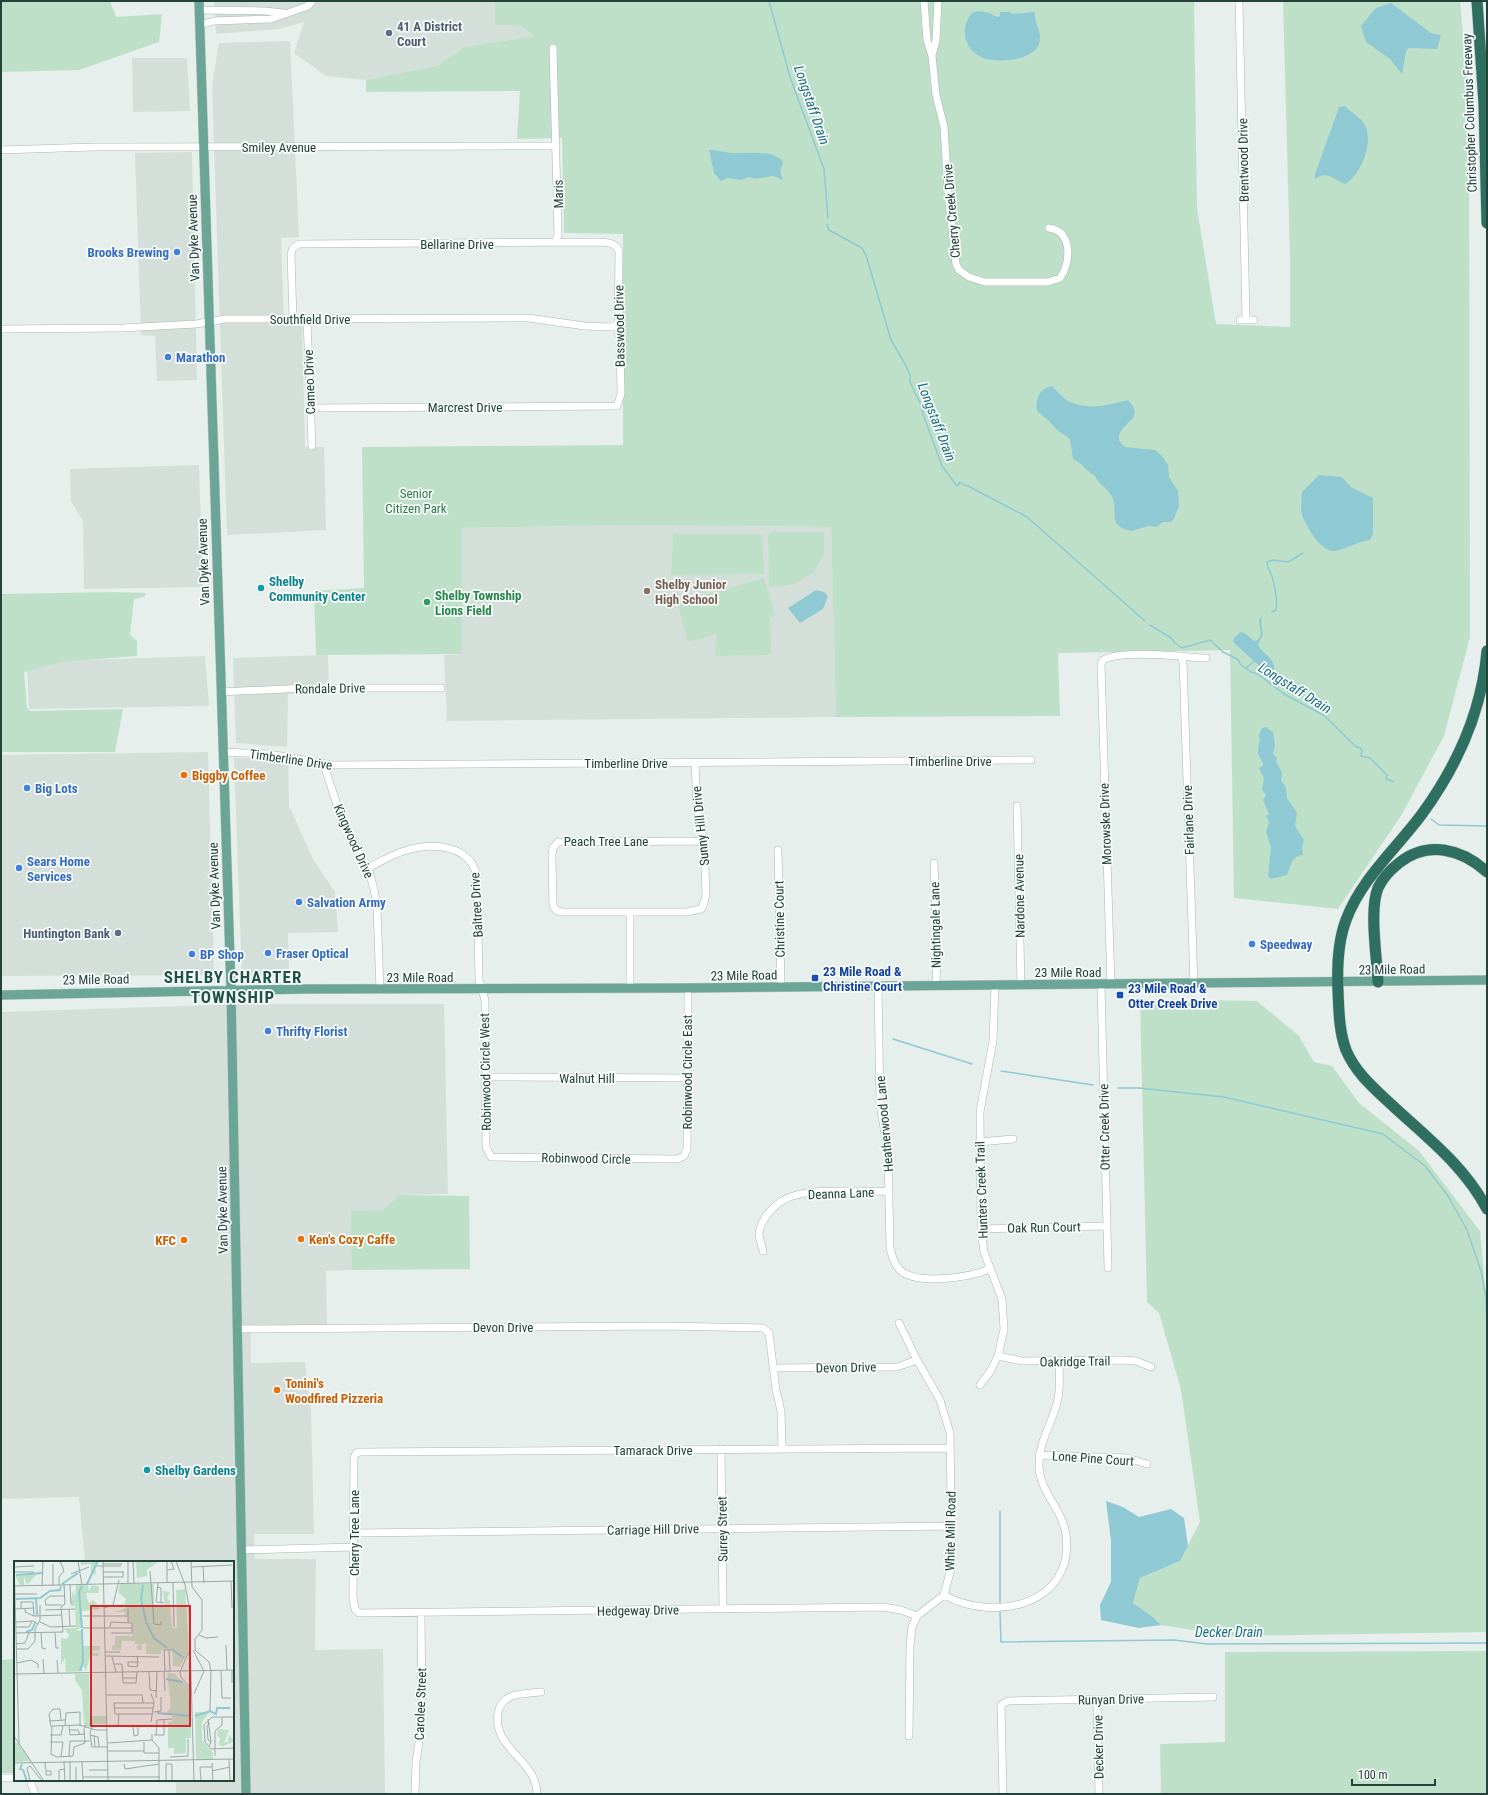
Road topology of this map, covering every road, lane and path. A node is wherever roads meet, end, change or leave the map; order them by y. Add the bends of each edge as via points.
1 (312, 1) edge
2 (924, 1) edge
3 (938, 1) edge
4 (1239, 1) edge
5 (1477, 1) edge
6 (199, 6) edge
7 (286, 14) junction
8 (937, 24) junction
9 (200, 25) junction
10 (926, 25) junction
11 (553, 48) dead end
12 (932, 56) junction
13 (556, 146) junction
14 (203, 148) junction
15 (1, 150) edge
16 (1487, 223) edge
17 (1049, 228) dead end
18 (556, 241) junction
19 (617, 247) joint
20 (293, 319) junction
21 (307, 319) junction
22 (1247, 320) dead end
23 (210, 321) junction
24 (618, 324) junction
25 (1, 329) edge
26 (618, 404) joint
27 (311, 408) junction
28 (312, 446) dead end
29 (1487, 651) edge
30 (1181, 657) junction
31 (1206, 658) dead end
32 (441, 688) dead end
33 (220, 692) junction
34 (222, 752) junction
35 (1031, 760) dead end
36 (695, 763) junction
37 (324, 765) junction
38 (1017, 806) dead end
39 (704, 842) junction
40 (778, 850) dead end
41 (934, 863) dead end
42 (368, 868) junction
43 (1487, 872) edge
44 (630, 913) junction
45 (1487, 980) edge
46 (1338, 982) junction
47 (1378, 982) junction
48 (1194, 984) junction
49 (1106, 985) junction
50 (936, 986) junction
51 (995, 986) junction
52 (1021, 986) junction
53 (781, 987) junction
54 (878, 987) junction
55 (630, 988) junction
56 (688, 988) junction
57 (231, 990) junction
58 (380, 990) junction
59 (482, 990) junction
60 (1, 995) edge
61 (486, 1077) junction
62 (687, 1078) junction
63 (1013, 1139) dead end
64 (979, 1142) junction
65 (488, 1155) joint
66 (684, 1156) joint
67 (889, 1191) junction
68 (1487, 1208) edge
69 (1106, 1226) junction
70 (981, 1228) junction
71 (764, 1251) dead end
72 (1108, 1268) dead end
73 (990, 1269) junction
74 (899, 1323) dead end
75 (238, 1329) junction
76 (998, 1356) junction
77 (917, 1360) junction
78 (1059, 1361) junction
79 (1151, 1367) dead end
80 (773, 1368) junction
81 (980, 1385) dead end
82 (782, 1448) junction
83 (950, 1448) junction
84 (721, 1449) junction
85 (356, 1454) joint
86 (1039, 1455) junction
87 (1147, 1464) dead end
88 (952, 1526) junction
89 (722, 1528) junction
90 (354, 1533) junction
91 (354, 1547) junction
92 (242, 1550) junction
93 (944, 1595) junction
94 (722, 1608) junction
95 (357, 1612) joint
96 (421, 1613) junction
97 (917, 1616) junction
98 (540, 1692) dead end
99 (1213, 1697) dead end
100 (1097, 1700) junction
101 (909, 1736) dead end
102 (1, 1778) edge
103 (14, 1778) edge
104 (30, 1781) edge
105 (35, 1794) edge
106 (246, 1794) edge
107 (415, 1794) edge
108 (537, 1794) edge
109 (1003, 1794) edge
110 (1099, 1794) edge

1 - 7 street via 308,6
2 - 10 street, Cherry Creek Drive
3 - 8 street, Cherry Creek Drive
4 - 22 street, Brentwood Drive
5 - 16 highway, Christopher Columbus Freeway via 1484,104
6 - 7 street
6 - 9 main road, Van Dyke Avenue
7 - 9 street via 271,19 214,21
8 - 10 street
8 - 12 street, Cherry Creek Drive
9 - 14 main road, Van Dyke Avenue
10 - 12 street, Cherry Creek Drive
11 - 13 street, Maris
12 - 17 street, Cherry Creek Drive via 936,95 944,127 954,257 958,268 969,278 985,282 1048,282 1060,278 1068,266 1067,241 1062,233
13 - 14 street, Smiley Avenue
13 - 18 street, Maris
14 - 15 street, Smiley Avenue via 93,147
14 - 23 main road, Van Dyke Avenue
18 - 19 street, Bellarine Drive via 613,243
18 - 20 street, Bellarine Drive via 544,244 302,244 295,247 291,257
19 - 24 street, Basswood Drive
20 - 21 street, Southfield Drive
20 - 23 street, Southfield Drive
21 - 24 street, Southfield Drive via 528,318 585,326 612,327
21 - 27 street, Cameo Drive
23 - 25 street, Southfield Drive via 122,328
23 - 33 main road, Van Dyke Avenue
24 - 26 street, Basswood Drive via 621,394
26 - 27 street, Marcrest Drive
27 - 28 street, Cameo Drive
29 - 46 highway via 1476,710 1451,767 1423,813 1362,889 1346,920 1341,942
30 - 31 street
30 - 48 street, Fairlane Drive
30 - 49 street, Morowske Drive via 1170,654 1114,656 1103,660 1101,664
32 - 33 street, Rondale Drive via 306,688
33 - 34 main road, Van Dyke Avenue
34 - 37 street, Timberline Drive via 269,754
34 - 57 main road, Van Dyke Avenue
35 - 36 street, Timberline Drive
36 - 37 street, Timberline Drive
36 - 39 street, Sunny Hill Drive via 697,809
37 - 42 street, Kingwood Drive via 341,817
38 - 52 street, Nardone Avenue
39 - 44 street, Sunny Hill Drive via 706,895 701,910
39 - 44 street, Peach Tree Lane via 564,840 556,843 552,855 555,909 562,912
40 - 53 street, Christine Court
41 - 50 street, Nightingale Lane
42 - 58 street, Kingwood Drive via 377,906
42 - 59 street, Baltree Drive via 395,854 422,847 454,849 469,858 477,878 479,980
43 - 47 highway via 1474,860 1450,851 1430,849 1408,856 1387,872 1378,889 1374,914
44 - 55 street
45 - 47 main road, 23 Mile Road
46 - 47 main road, 23 Mile Road
46 - 48 main road, 23 Mile Road
46 - 68 highway via 1340,1027 1346,1051 1360,1074 1459,1167
48 - 49 main road, 23 Mile Road
49 - 52 main road, 23 Mile Road
49 - 69 street, Otter Creek Drive
50 - 51 main road, 23 Mile Road
50 - 54 main road, 23 Mile Road
51 - 52 main road, 23 Mile Road
51 - 64 street, Hunters Creek Trail via 993,1041 982,1098
53 - 54 main road, 23 Mile Road
53 - 56 main road, 23 Mile Road
54 - 67 street, Heatherwood Lane via 880,1104 887,1145
55 - 56 main road, 23 Mile Road
55 - 59 main road, 23 Mile Road
56 - 62 street, Robinwood Circle East
57 - 58 main road, 23 Mile Road
57 - 60 main road, 23 Mile Road
57 - 75 main road, Van Dyke Avenue
58 - 59 main road, 23 Mile Road
59 - 61 street, Robinwood Circle West via 485,1000
61 - 62 street, Walnut Hill
61 - 65 street, Robinwood Circle West
62 - 66 street, Robinwood Circle East via 687,1149
63 - 64 street
64 - 70 street, Hunters Creek Trail
65 - 66 street, Robinwood Circle via 494,1158 670,1159 681,1159
67 - 71 street, Deanna Lane via 814,1192 782,1201 776,1204 766,1217 759,1234
67 - 73 street, Heatherwood Lane via 891,1255 900,1270 909,1276 920,1278 963,1277
69 - 70 street, Oak Run Court
69 - 72 street, Otter Creek Drive
70 - 73 street, Hunters Creek Trail via 982,1246
73 - 76 street, Hunters Creek Trail via 1004,1312 1004,1329
74 - 77 street, White Mill Road
75 - 80 street, Devon Drive via 755,1327 768,1330 772,1342
75 - 92 main road, Van Dyke Avenue
76 - 78 street, Oakridge Trail via 1022,1362
76 - 81 street, Hunters Creek Trail
77 - 80 street, Devon Drive via 897,1366
77 - 83 street, White Mill Road via 944,1407 950,1433
78 - 79 street, Oakridge Trail via 1130,1361
78 - 86 street via 1058,1399
80 - 82 street via 781,1411
82 - 83 street, Tamarack Drive
82 - 84 street, Tamarack Drive
83 - 88 street, White Mill Road
84 - 85 street, Tamarack Drive
84 - 89 street, Surrey Street
85 - 90 street, Cherry Tree Lane
86 - 87 street, Lone Pine Court via 1126,1458
86 - 93 street via 1041,1480 1062,1519 1066,1532 1065,1559 1059,1575 1041,1596 1012,1607 966,1605
88 - 89 street, Carriage Hill Drive
88 - 93 street, White Mill Road via 952,1565
89 - 90 street, Carriage Hill Drive
89 - 94 street, Surrey Street
90 - 91 street, Cherry Tree Lane
91 - 92 street
91 - 95 street, Cherry Tree Lane via 353,1598
92 - 106 main road, Van Dyke Avenue
93 - 97 street
94 - 96 street, Hedgeway Drive
94 - 97 street, Hedgeway Drive via 888,1607
95 - 96 street, Hedgeway Drive
96 - 107 street, Carolee Street via 422,1721 416,1762
97 - 101 street via 911,1633
98 - 108 street via 510,1696 500,1705 498,1717 504,1741 531,1772 536,1782
99 - 100 street, Runyan Drive
100 - 109 street, Runyan Drive via 1008,1701 1001,1705
100 - 110 street, Decker Drive
102 - 103 street
104 - 105 street

